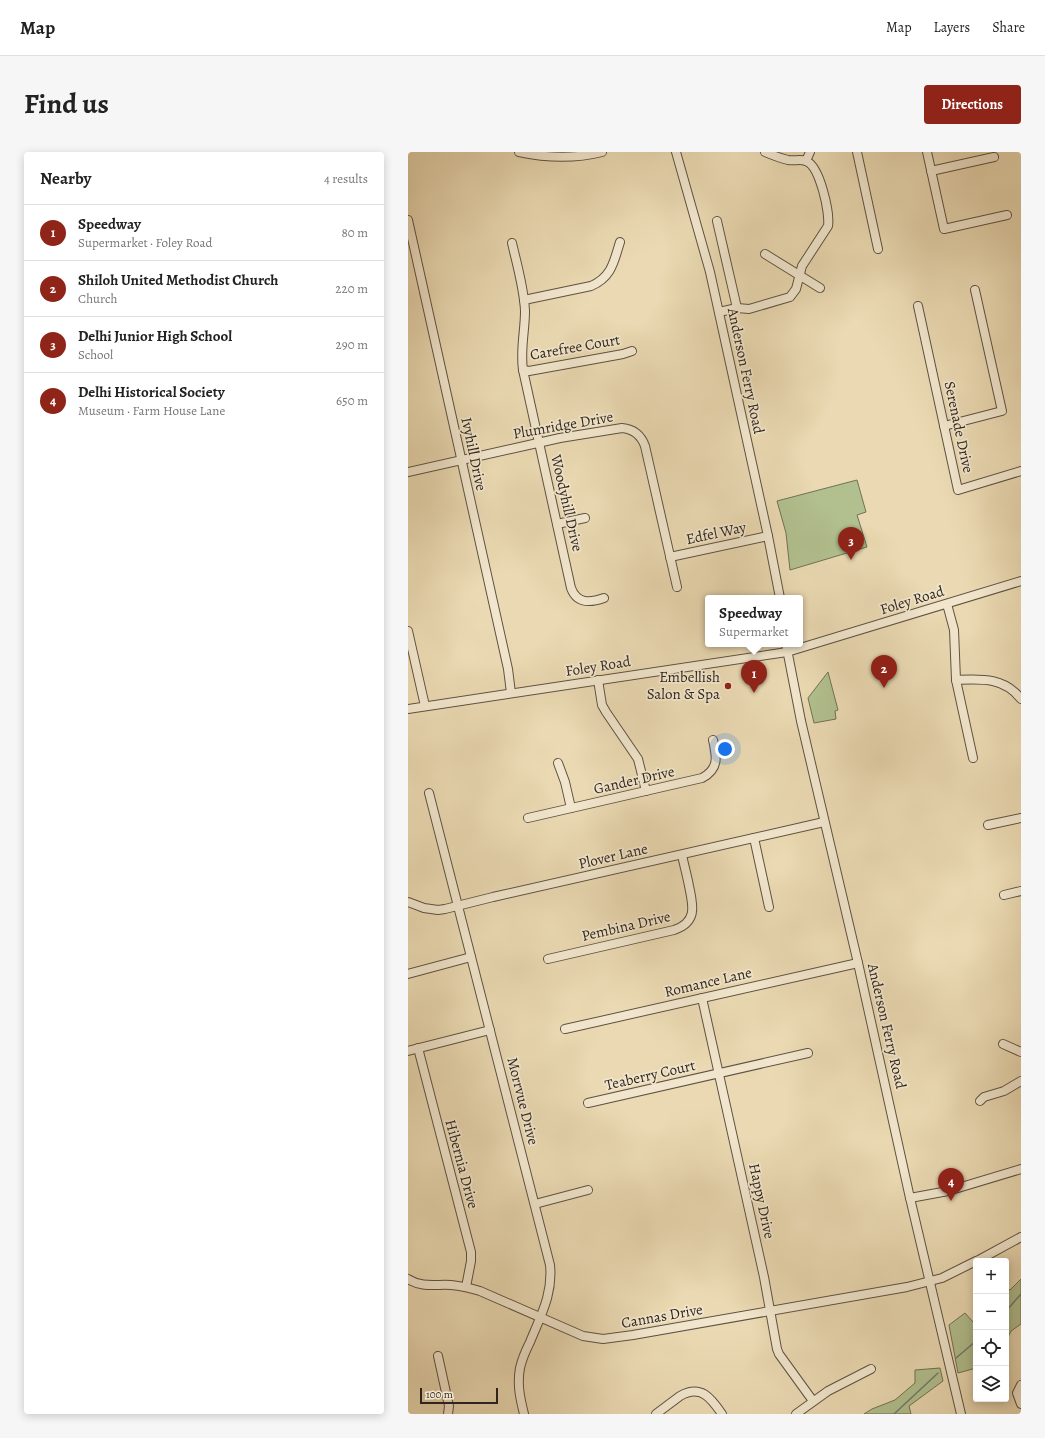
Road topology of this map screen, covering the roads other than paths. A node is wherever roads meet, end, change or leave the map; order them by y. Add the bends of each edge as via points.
1 (519, 152) edge
2 (602, 152) edge
3 (676, 152) edge
4 (765, 152) edge
5 (810, 152) edge
6 (857, 152) edge
7 (927, 152) edge
8 (994, 157) dead end
9 (806, 161) junction
10 (931, 171) junction
11 (1007, 215) dead end
12 (408, 220) edge
13 (716, 221) dead end
14 (620, 242) dead end
15 (512, 244) dead end
16 (878, 250) dead end
17 (765, 254) dead end
18 (799, 275) junction
19 (820, 288) dead end
20 (976, 290) dead end
21 (524, 300) junction
22 (918, 306) dead end
23 (737, 308) junction
24 (719, 312) junction
25 (632, 351) dead end
26 (523, 370) junction
27 (944, 426) junction
28 (539, 443) junction
29 (461, 460) junction
30 (1021, 471) edge
31 (408, 472) edge
32 (585, 518) dead end
33 (557, 524) junction
34 (768, 536) junction
35 (670, 558) junction
36 (1021, 581) edge
37 (677, 586) dead end
38 (779, 595) edge
39 (604, 598) dead end
40 (947, 604) junction
41 (408, 631) edge
42 (803, 644) edge
43 (787, 648) edge
44 (598, 680) junction
45 (956, 680) junction
46 (511, 693) junction
47 (1021, 699) edge
48 (425, 706) junction
49 (408, 709) edge
50 (713, 740) dead end
51 (973, 758) dead end
52 (558, 763) dead end
53 (646, 791) junction
54 (429, 793) dead end
55 (571, 808) junction
56 (528, 818) dead end
57 (1021, 818) edge
58 (824, 822) junction
59 (988, 825) dead end
60 (754, 838) junction
61 (682, 855) junction
62 (1021, 891) edge
63 (1004, 895) dead end
64 (408, 902) edge
65 (458, 906) junction
66 (769, 907) dead end
67 (471, 957) junction
68 (548, 959) dead end
69 (858, 963) junction
70 (408, 974) edge
71 (702, 998) junction
72 (565, 1029) dead end
73 (490, 1030) junction
74 (1003, 1044) dead end
75 (418, 1048) junction
76 (408, 1051) edge
77 (1021, 1052) edge
78 (808, 1053) dead end
79 (719, 1074) junction
80 (1021, 1080) edge
81 (980, 1101) dead end
82 (588, 1103) dead end
83 (1021, 1168) edge
84 (588, 1190) dead end
85 (910, 1198) junction
86 (535, 1204) junction
87 (1021, 1237) edge
88 (982, 1258) edge
89 (973, 1262) edge
90 (408, 1279) edge
91 (930, 1282) junction
92 (466, 1287) junction
93 (770, 1311) junction
94 (540, 1318) junction
95 (438, 1356) dead end
96 (871, 1369) dead end
97 (1021, 1385) edge
98 (813, 1401) junction
99 (1021, 1404) edge
100 (448, 1414) edge
101 (524, 1414) edge
102 (656, 1414) edge
103 (722, 1414) edge
104 (796, 1414) edge
105 (961, 1414) edge

1 - 2 street via 560,158
3 - 24 street, Anderson Ferry Road via 701,236
4 - 9 street via 788,160
5 - 9 street
6 - 16 street
7 - 10 street
8 - 10 street
9 - 18 street via 813,166 820,180 829,221
10 - 11 street via 944,229
12 - 29 street, Ivyhill Drive
13 - 23 street
14 - 21 street via 610,271 598,283
15 - 21 street, Woodyhill Drive
17 - 18 street
18 - 19 street
18 - 23 street via 796,289 790,297 749,309
20 - 27 street via 1002,410
21 - 26 street, Woodyhill Drive via 521,351
22 - 27 street, Serenade Drive
23 - 24 street
24 - 34 street, Anderson Ferry Road
25 - 26 street, Carefree Court via 529,371
26 - 28 street, Woodyhill Drive
27 - 30 street, Serenade Drive via 958,490
28 - 29 street, Plumridge Drive
28 - 33 street, Woodyhill Drive
28 - 35 street, Plumridge Drive via 622,428 631,430 639,436 646,446
29 - 31 street, Plumridge Drive
29 - 46 street, Ivyhill Drive via 508,669
32 - 33 street
33 - 39 street, Woodyhill Drive via 573,593 578,599 587,602
34 - 35 street, Edfel Way
34 - 38 street, Anderson Ferry Road
35 - 37 street, Plumridge Drive
36 - 40 street, Foley Road
40 - 42 street, Foley Road
40 - 45 street via 954,630
41 - 48 street
43 - 44 street, Foley Road
43 - 58 street, Anderson Ferry Road
44 - 46 street, Foley Road
44 - 53 street via 602,705 638,759
45 - 47 street via 994,680 1007,686
45 - 51 street
46 - 48 street, Foley Road
48 - 49 street, Foley Road
50 - 53 street, Gander Drive via 716,760 713,769 706,776
52 - 55 street
53 - 55 street, Gander Drive
54 - 65 street, Morrvue Drive
55 - 56 street, Gander Drive
57 - 59 street
58 - 60 street, Plover Lane
58 - 69 street, Anderson Ferry Road
60 - 61 street, Plover Lane
60 - 66 street
61 - 65 street, Plover Lane
61 - 68 street, Pembina Drive via 693,904 690,919 684,926
62 - 63 street
64 - 65 street, Plover Lane via 431,909
65 - 67 street, Morrvue Drive
67 - 70 street
67 - 73 street, Morrvue Drive
69 - 71 street, Romance Lane
69 - 85 street, Anderson Ferry Road
71 - 72 street, Romance Lane
71 - 79 street, Happy Drive
73 - 75 street
73 - 86 street, Morrvue Drive
74 - 77 street
75 - 76 street
75 - 92 street, Hibernia Drive via 471,1252
78 - 79 street, Teaberry Court
79 - 82 street, Teaberry Court
79 - 93 street, Happy Drive
80 - 81 street via 1004,1091 984,1097
83 - 85 street via 948,1191
84 - 86 street
85 - 91 street, Anderson Ferry Road
86 - 94 street, Morrvue Drive via 549,1255 551,1274 549,1293
87 - 88 street, Cannas Drive
89 - 91 street, Cannas Drive
90 - 92 street, Cannas Drive via 420,1285
91 - 93 street, Cannas Drive
91 - 105 street, Anderson Ferry Road
92 - 94 street, Cannas Drive
93 - 94 street, Cannas Drive via 602,1339 583,1336
93 - 98 street, Happy Drive via 779,1354
94 - 101 street, Morrvue Drive via 521,1366 519,1386
95 - 100 street via 449,1406
96 - 98 street
97 - 99 street via 1017,1393
98 - 104 street
102 - 103 street via 684,1394 699,1392 708,1396

